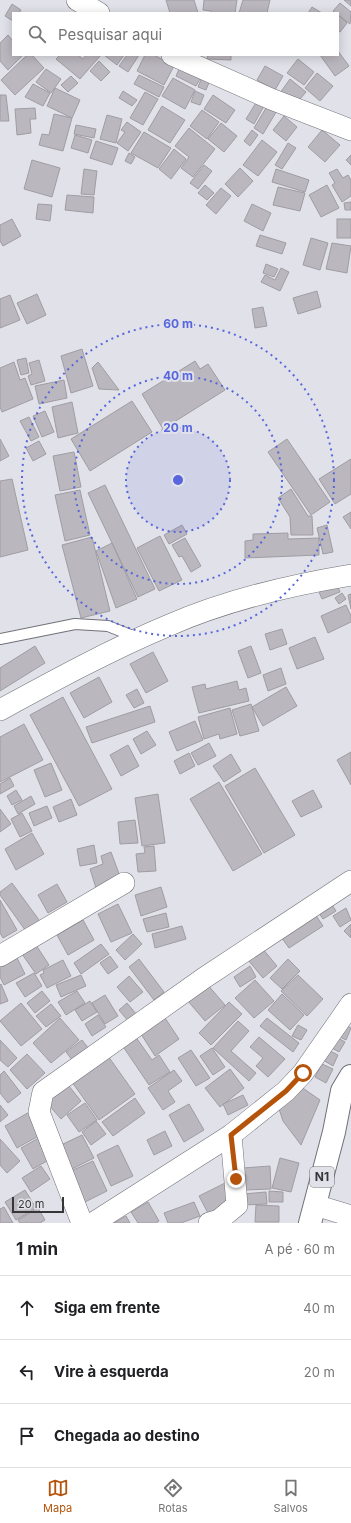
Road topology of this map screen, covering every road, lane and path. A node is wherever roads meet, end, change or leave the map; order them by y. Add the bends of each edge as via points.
1 (77, 0) edge
2 (97, 12) edge
3 (174, 56) edge
4 (351, 130) edge
5 (351, 575) edge
6 (140, 638) junction
7 (0, 639) edge
8 (0, 710) edge
9 (351, 881) edge
10 (124, 883) dead end
11 (0, 956) edge
12 (351, 1004) edge
13 (351, 1076) edge
14 (351, 1111) edge
15 (334, 1132) junction
16 (231, 1135) junction
17 (312, 1214) edge
18 (351, 1216) edge
19 (82, 1223) edge
20 (93, 1223) edge
21 (209, 1223) edge

1 - 2 street
3 - 4 street via 271,99
5 - 6 street via 311,582 231,604 169,625
6 - 7 lane via 108,626 76,624
6 - 8 street via 68,672
9 - 19 street via 204,978 43,1092 39,1112
10 - 11 street
12 - 16 street via 303,1073 286,1091
13 - 15 highway, N1 via 342,1091
14 - 15 highway, N1
15 - 17 highway, N1
16 - 20 street
16 - 21 street via 237,1205 219,1220
17 - 18 street

